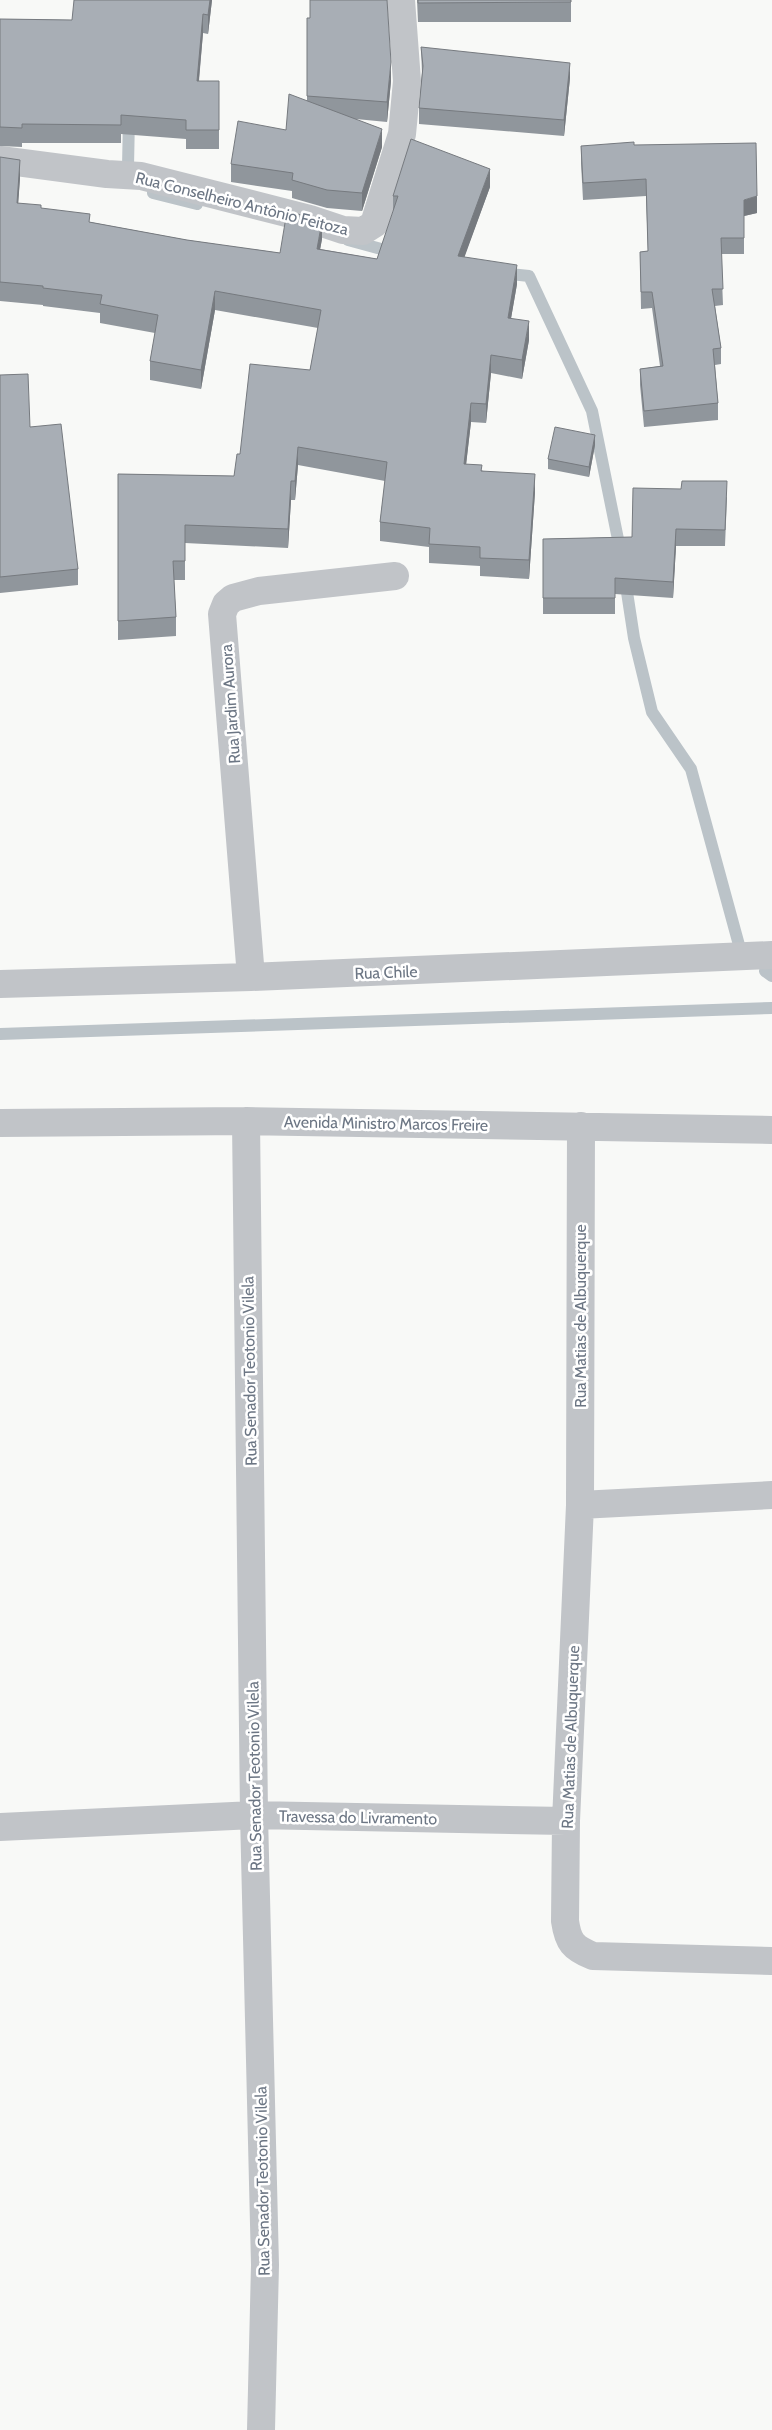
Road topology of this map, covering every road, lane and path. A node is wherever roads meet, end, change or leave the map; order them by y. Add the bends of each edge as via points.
1 (402, 0) edge
2 (0, 160) edge
3 (395, 576) dead end
4 (772, 955) edge
5 (251, 977) junction
6 (0, 984) edge
7 (0, 1118) edge
8 (246, 1121) junction
9 (581, 1126) junction
10 (772, 1130) edge
11 (772, 1495) edge
12 (580, 1505) junction
13 (254, 1815) junction
14 (566, 1821) junction
15 (0, 1827) edge
16 (772, 1961) edge
17 (261, 2430) edge

1 - 2 street, Rua Conselheiro Antônio Feitoza via 407,81 402,134 374,224 363,231 343,230 141,176
3 - 5 street, Rua Jardim Aurora via 259,591 234,598 226,604 222,614
4 - 5 street, Rua Chile
5 - 6 street, Rua Chile
7 - 8 street, Avenida Ministro Marcos Freire
8 - 9 street, Avenida Ministro Marcos Freire
8 - 13 street, Rua Senador Teotonio Vilela
9 - 10 street, Avenida Ministro Marcos Freire
9 - 12 street, Rua Matias de Albuquerque
11 - 12 street
12 - 14 street, Rua Matias de Albuquerque
13 - 14 street, Travessa do Livramento
13 - 15 street, Travessa do Livramento
13 - 17 street, Rua Senador Teotonio Vilela via 265,2265
14 - 16 street, Rua Matias de Albuquerque via 565,1921 567,1936 578,1950 592,1956

